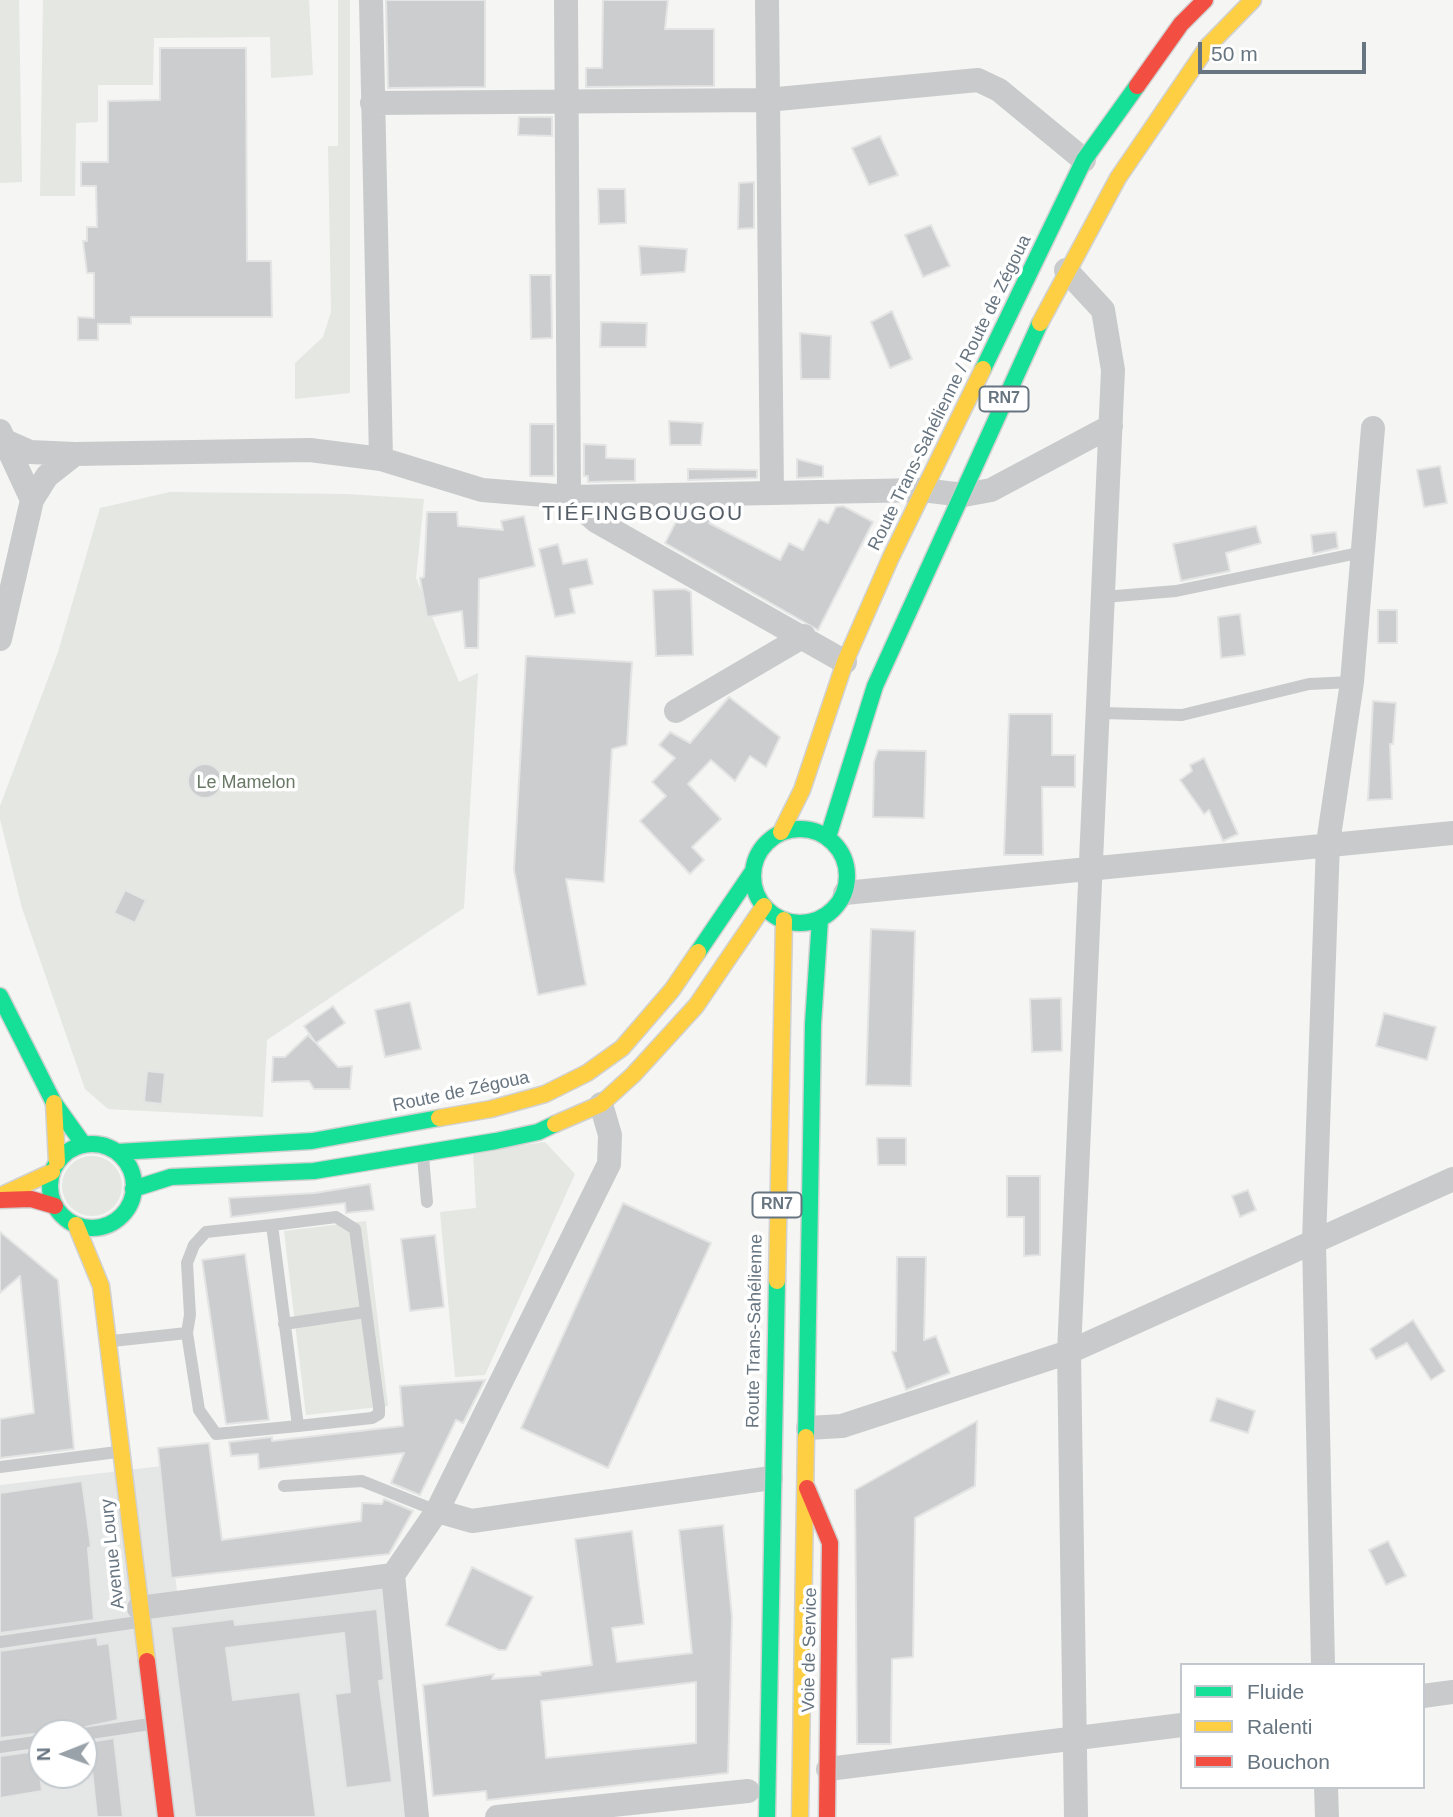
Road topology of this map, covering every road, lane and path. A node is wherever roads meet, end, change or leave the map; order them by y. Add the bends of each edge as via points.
1 (371, 0) edge
2 (566, 0) edge
3 (766, 0) edge
4 (1205, 0) edge
5 (1253, 0) edge
6 (767, 100) junction
7 (569, 102) junction
8 (372, 103) junction
9 (1084, 160) junction
10 (1066, 271) junction
11 (1111, 426) junction
12 (1373, 428) dead end
13 (2, 436) edge
14 (75, 454) junction
15 (381, 459) junction
16 (922, 490) junction
17 (772, 493) junction
18 (964, 495) junction
19 (569, 497) junction
20 (32, 500) junction
21 (1363, 552) junction
22 (9, 568) edge
23 (1104, 597) junction
24 (804, 636) junction
25 (0, 639) edge
26 (845, 662) junction
27 (1352, 682) junction
28 (676, 711) dead end
29 (1100, 713) junction
30 (781, 832) junction
31 (1453, 834) edge
32 (828, 837) junction
33 (1328, 843) junction
34 (753, 871) junction
35 (1090, 871) junction
36 (845, 893) junction
37 (764, 906) junction
38 (820, 919) junction
39 (783, 920) junction
40 (0, 976) edge
41 (4, 1002) edge
42 (54, 1102) junction
43 (601, 1104) junction
44 (84, 1145) junction
45 (117, 1152) junction
46 (423, 1153) junction
47 (55, 1167) junction
48 (1453, 1179) edge
49 (133, 1189) junction
50 (0, 1198) edge
51 (427, 1202) dead end
52 (55, 1206) junction
53 (111, 1223) junction
54 (76, 1225) junction
55 (272, 1225) junction
56 (1314, 1241) junction
57 (101, 1286) junction
58 (365, 1312) junction
59 (284, 1324) junction
60 (187, 1333) junction
61 (108, 1341) junction
62 (1069, 1352) junction
63 (298, 1426) junction
64 (808, 1428) junction
65 (121, 1452) junction
66 (0, 1467) edge
67 (771, 1484) junction
68 (284, 1486) dead end
69 (807, 1488) junction
70 (437, 1511) junction
71 (755, 1543) dead end
72 (393, 1575) junction
73 (139, 1615) junction
74 (0, 1642) edge
75 (1323, 1663) edge
76 (1453, 1692) edge
77 (1425, 1696) edge
78 (154, 1723) junction
79 (1180, 1726) edge
80 (98, 1732) edge
81 (1075, 1740) junction
82 (28, 1743) edge
83 (0, 1747) edge
84 (828, 1769) junction
85 (1326, 1789) edge
86 (748, 1791) dead end
87 (166, 1817) edge
88 (417, 1817) edge
89 (497, 1817) edge
90 (767, 1817) edge
91 (800, 1817) edge
92 (827, 1817) edge
93 (1076, 1817) edge
94 (1327, 1817) edge

1 - 8 street
2 - 7 street
3 - 6 street
4 - 9 main road, Route Trans-Sahélienne / Route de Zégoua / RN7 via 1181,24
5 - 10 main road, RN7 via 1208,46 1118,178
6 - 7 street
6 - 9 street via 978,79 999,90
6 - 17 street
7 - 8 street
7 - 19 street
8 - 15 street
9 - 16 main road, Route Trans-Sahélienne / Route de Zégoua / RN7
10 - 11 street via 1103,310 1113,370
10 - 18 main road, RN7 via 1017,368
11 - 18 street via 991,490
11 - 23 street
12 - 21 street
13 - 14 street via 30,452
13 - 20 street
14 - 15 street via 310,450
14 - 20 street via 47,476
15 - 19 street via 482,490
16 - 17 street
16 - 18 street
16 - 26 main road, Route Trans-Sahélienne / Route de Zégoua / RN7
17 - 19 street
18 - 32 main road, RN7 via 875,686
19 - 24 street via 596,521
20 - 22 street
21 - 23 lane via 1176,591
21 - 27 street
22 - 25 street
23 - 29 street
24 - 26 street
24 - 28 street
26 - 30 main road, Route Trans-Sahélienne / Route de Zégoua / RN7 via 802,790
27 - 29 lane via 1309,684 1182,715
27 - 33 street
29 - 35 street
30 - 32 main road via 805,829
30 - 34 main road, RN7 via 762,848
31 - 33 street
32 - 36 main road via 847,868
33 - 35 street
33 - 56 street
34 - 37 main road
34 - 45 main road, Route de Zégoua via 672,990 631,1038 587,1073 545,1094 491,1109 312,1141
35 - 36 street
35 - 62 street
36 - 38 main road
37 - 39 main road
37 - 43 main road via 696,1006
38 - 39 main road
38 - 64 main road, RN7 via 813,1024
39 - 67 main road, Route Trans-Sahélienne / RN7
40 - 41 street
41 - 42 main road
42 - 44 main road
42 - 47 main road
43 - 46 main road via 538,1132
43 - 70 street via 610,1135 609,1164
44 - 45 main road
44 - 47 main road via 74,1148
45 - 49 main road via 130,1169
46 - 49 main road via 314,1171 171,1177
46 - 51 lane
47 - 50 main road
47 - 52 main road via 50,1189
48 - 56 street
49 - 53 main road via 129,1205
50 - 52 main road
52 - 54 main road
53 - 54 main road via 88,1228
53 - 57 main road
54 - 57 main road
55 - 58 lane via 336,1217 355,1229
55 - 59 lane
55 - 60 lane via 206,1233 194,1245 187,1263
56 - 62 street
56 - 75 street
57 - 61 main road, Avenue Loury
58 - 59 lane
58 - 63 lane via 379,1414
59 - 63 lane
60 - 61 lane
60 - 63 lane via 199,1410 216,1434
61 - 65 main road, Avenue Loury
62 - 64 street via 842,1426
62 - 81 street
64 - 69 main road, RN7
65 - 66 lane
65 - 73 main road, Avenue Loury
67 - 70 street via 472,1521
67 - 71 main road via 757,1519
67 - 90 main road, RN7
68 - 70 lane via 362,1481
69 - 84 main road, Voie de Service via 830,1543
69 - 91 main road, RN7
70 - 72 street
72 - 73 street
72 - 88 street
73 - 74 lane
73 - 78 main road, Avenue Loury
76 - 77 street
78 - 80 lane
78 - 87 main road, Avenue Loury
79 - 81 street
81 - 84 street
81 - 93 street
82 - 83 lane
84 - 92 main road, Voie de Service
85 - 94 street
86 - 89 street

